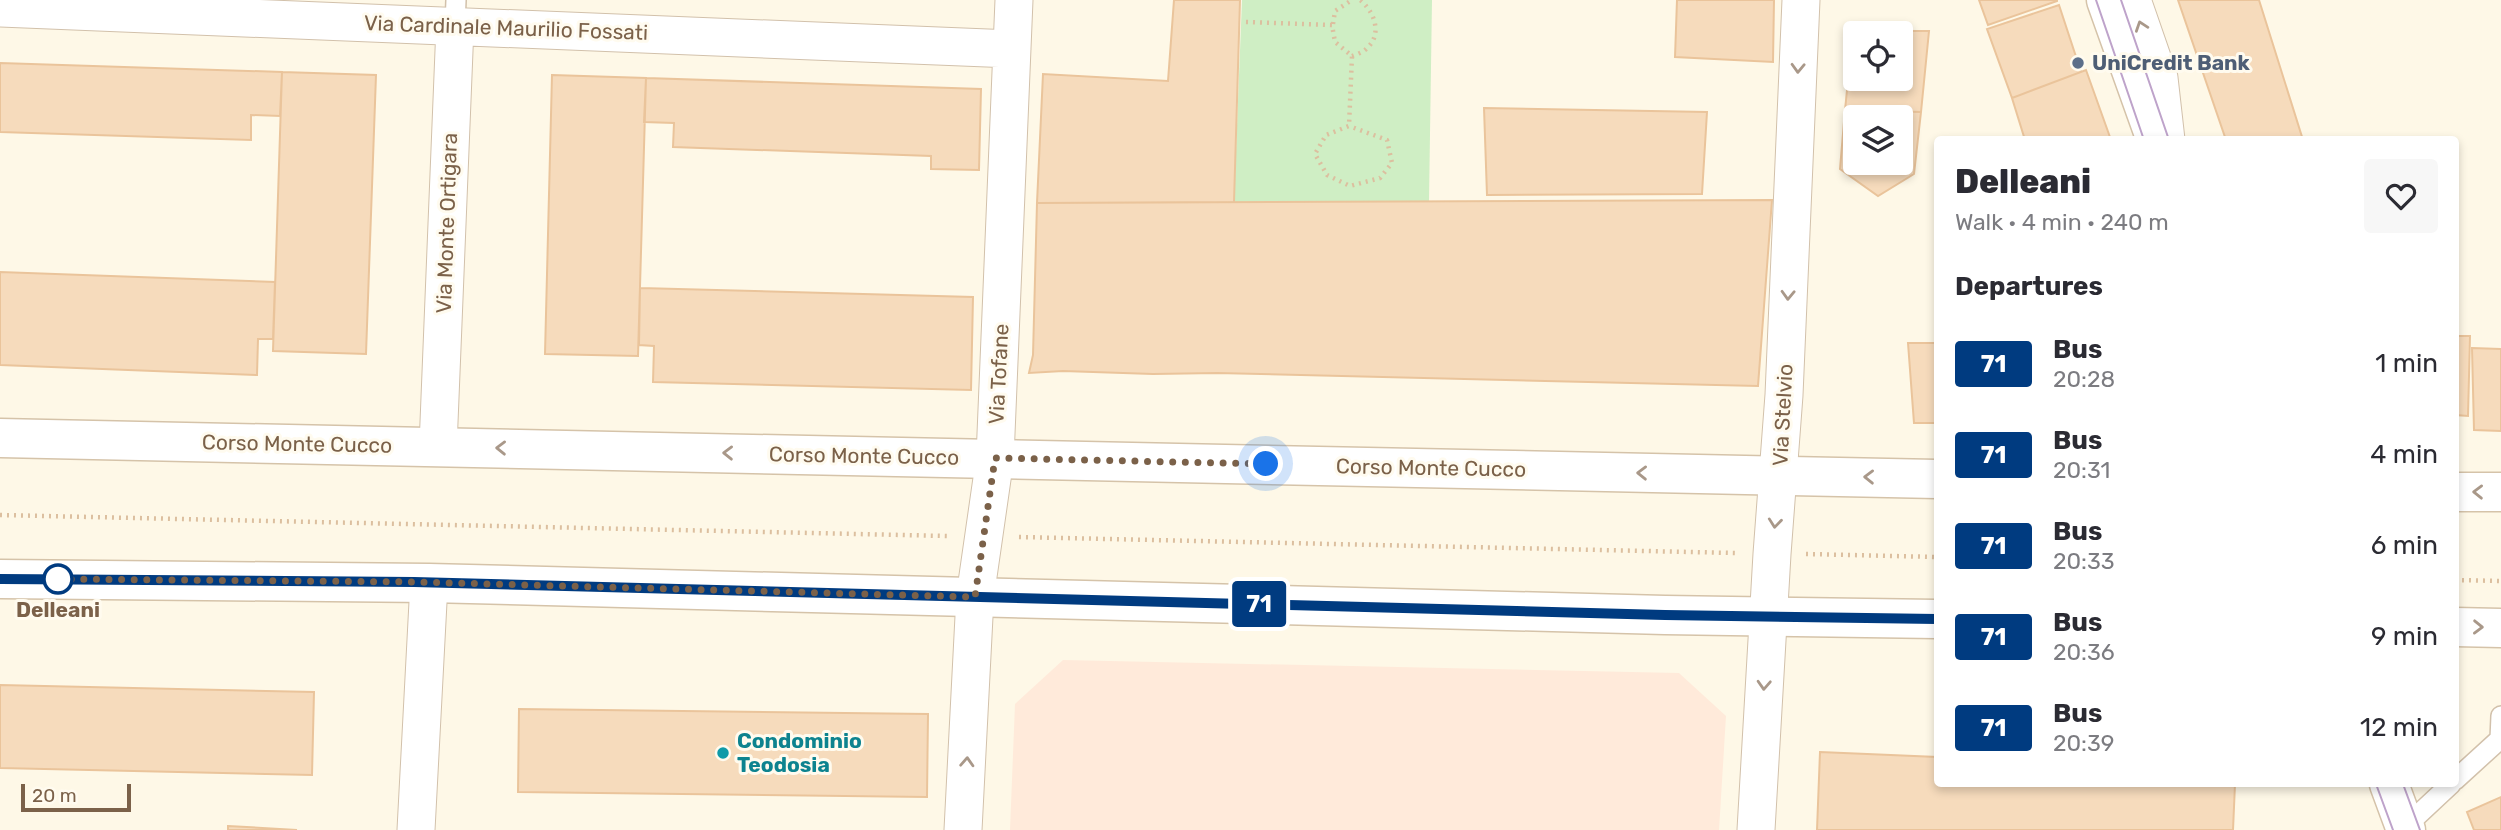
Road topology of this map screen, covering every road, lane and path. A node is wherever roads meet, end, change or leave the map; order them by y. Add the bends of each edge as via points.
1 (1014, 0) edge
2 (1352, 0) edge
3 (1360, 0) edge
4 (1801, 0) edge
5 (2106, 0) edge
6 (2132, 0) edge
7 (0, 8) edge
8 (456, 13) edge
9 (1246, 23) dead end
10 (1332, 25) junction
11 (1012, 49) junction
12 (1352, 56) junction
13 (2143, 122) edge
14 (1349, 127) junction
15 (2166, 136) edge
16 (0, 438) edge
17 (438, 447) junction
18 (995, 458) junction
19 (1779, 476) junction
20 (1934, 479) edge
21 (2459, 492) edge
22 (2501, 492) edge
23 (0, 579) edge
24 (2459, 580) edge
25 (2501, 581) edge
26 (429, 583) junction
27 (975, 597) junction
28 (1768, 617) junction
29 (1934, 619) edge
30 (2459, 627) edge
31 (2501, 628) edge
32 (2501, 716) edge
33 (2459, 776) edge
34 (2390, 787) edge
35 (2448, 787) edge
36 (2405, 828) edge
37 (416, 830) edge
38 (963, 830) edge
39 (1756, 830) edge

1 - 11 street, Via Tofane
2 - 10 path via 1335,10
3 - 12 path via 1374,14 1376,31 1368,48
4 -> 19 street, Via Stelvio
5 - 13 street
15 -> 6 street via 2159,78
7 - 8 street, Via Cardinale Maurilio Fossati
8 - 11 street, Via Cardinale Maurilio Fossati
8 - 17 street, Via Monte Ortigara
9 - 10 path
10 - 12 path via 1335,43
11 - 18 street, Via Tofane
12 - 14 path
14 - 14 path via 1326,135 1315,154 1326,175 1350,186 1380,178 1392,163 1387,141
16 - 17 street, Corso Monte Cucco
18 -> 17 street, Corso Monte Cucco
19 -> 18 street, Corso Monte Cucco
18 - 27 street, Via Tofane
20 -> 19 street, Corso Monte Cucco
19 -> 28 street, Via Stelvio
22 -> 21 street
23 - 26 street
24 - 25 path
26 - 27 street
26 - 37 street
27 - 28 street
38 -> 27 street, Via Tofane
28 - 29 street
28 -> 39 street, Via Stelvio
30 -> 31 street
32 - 33 lane via 2500,739
34 - 36 street
35 - 36 lane

